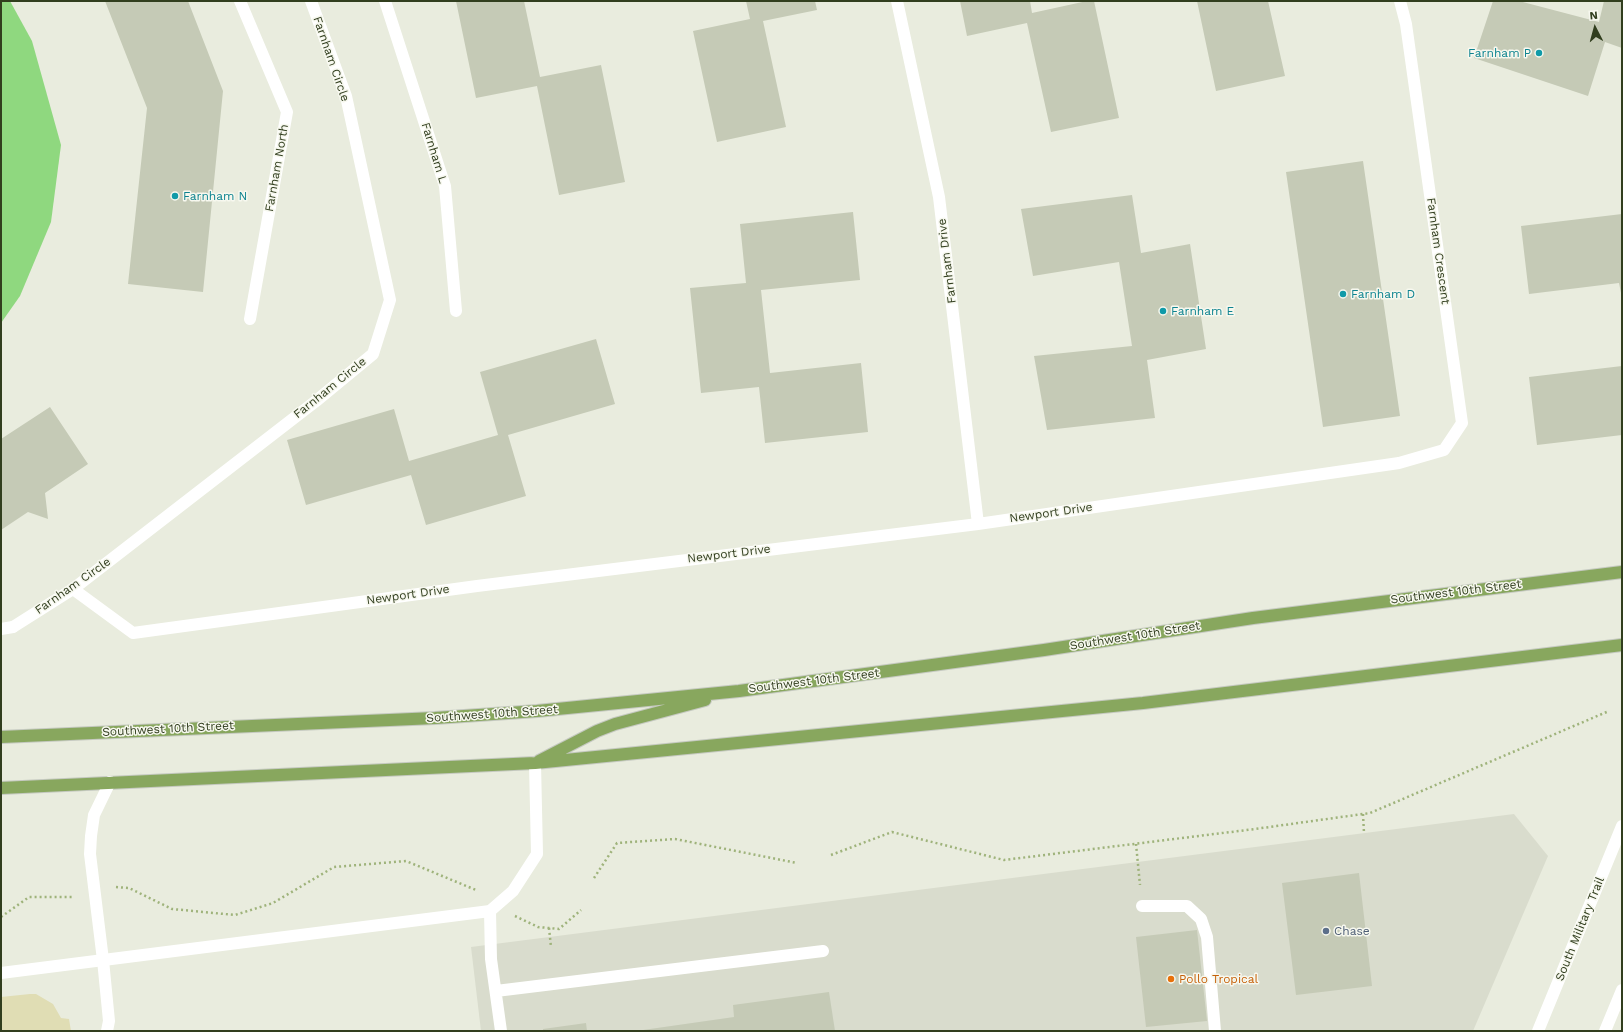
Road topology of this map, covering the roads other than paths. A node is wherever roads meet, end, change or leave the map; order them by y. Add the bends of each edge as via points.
1 (240, 1) edge
2 (311, 1) edge
3 (385, 1) edge
4 (898, 1) edge
5 (1400, 1) edge
6 (456, 311) dead end
7 (250, 319) dead end
8 (1399, 463) joint
9 (978, 524) junction
10 (1622, 572) edge
11 (73, 588) junction
12 (7, 628) edge
13 (1622, 645) edge
14 (739, 691) junction
15 (34, 735) junction
16 (1, 737) edge
17 (1, 743) edge
18 (535, 763) junction
19 (110, 782) junction
20 (1, 788) edge
21 (1622, 826) edge
22 (1142, 906) dead end
23 (490, 911) junction
24 (823, 951) dead end
25 (103, 960) junction
26 (1, 973) edge
27 (1622, 990) edge
28 (496, 991) junction
29 (107, 1031) edge
30 (501, 1031) edge
31 (1215, 1031) edge
32 (1538, 1031) edge
33 (1605, 1031) edge

1 - 7 street, Farnham North via 287,112
2 - 11 street, Farnham Circle via 346,96 390,300 373,354 316,401
3 - 6 street, Farnham L via 445,186
4 - 9 street, Farnham Drive via 940,197
5 - 8 street, Farnham Crescent via 1406,24 1462,423 1444,450
8 - 9 street, Newport Drive
9 - 11 street, Newport Drive via 477,586 133,633
10 - 14 main road, Southwest 10th Street via 1260,616 962,661
11 - 12 street, Farnham Circle
13 - 18 main road via 1143,703
14 - 15 main road, Southwest 10th Street via 537,711 435,718
14 - 18 main road via 603,729
15 - 16 main road, Southwest 10th Street
15 - 17 main road
18 - 19 main road
18 - 23 street via 538,854 513,891
19 - 20 main road
19 - 25 street via 94,815 90,842
21 - 32 street, South Military Trail
22 - 31 street via 1188,906 1201,919 1207,937
23 - 25 street
23 - 28 street via 491,960
24 - 28 street
25 - 26 street
25 - 29 street via 109,1022
27 - 33 street
28 - 30 street

